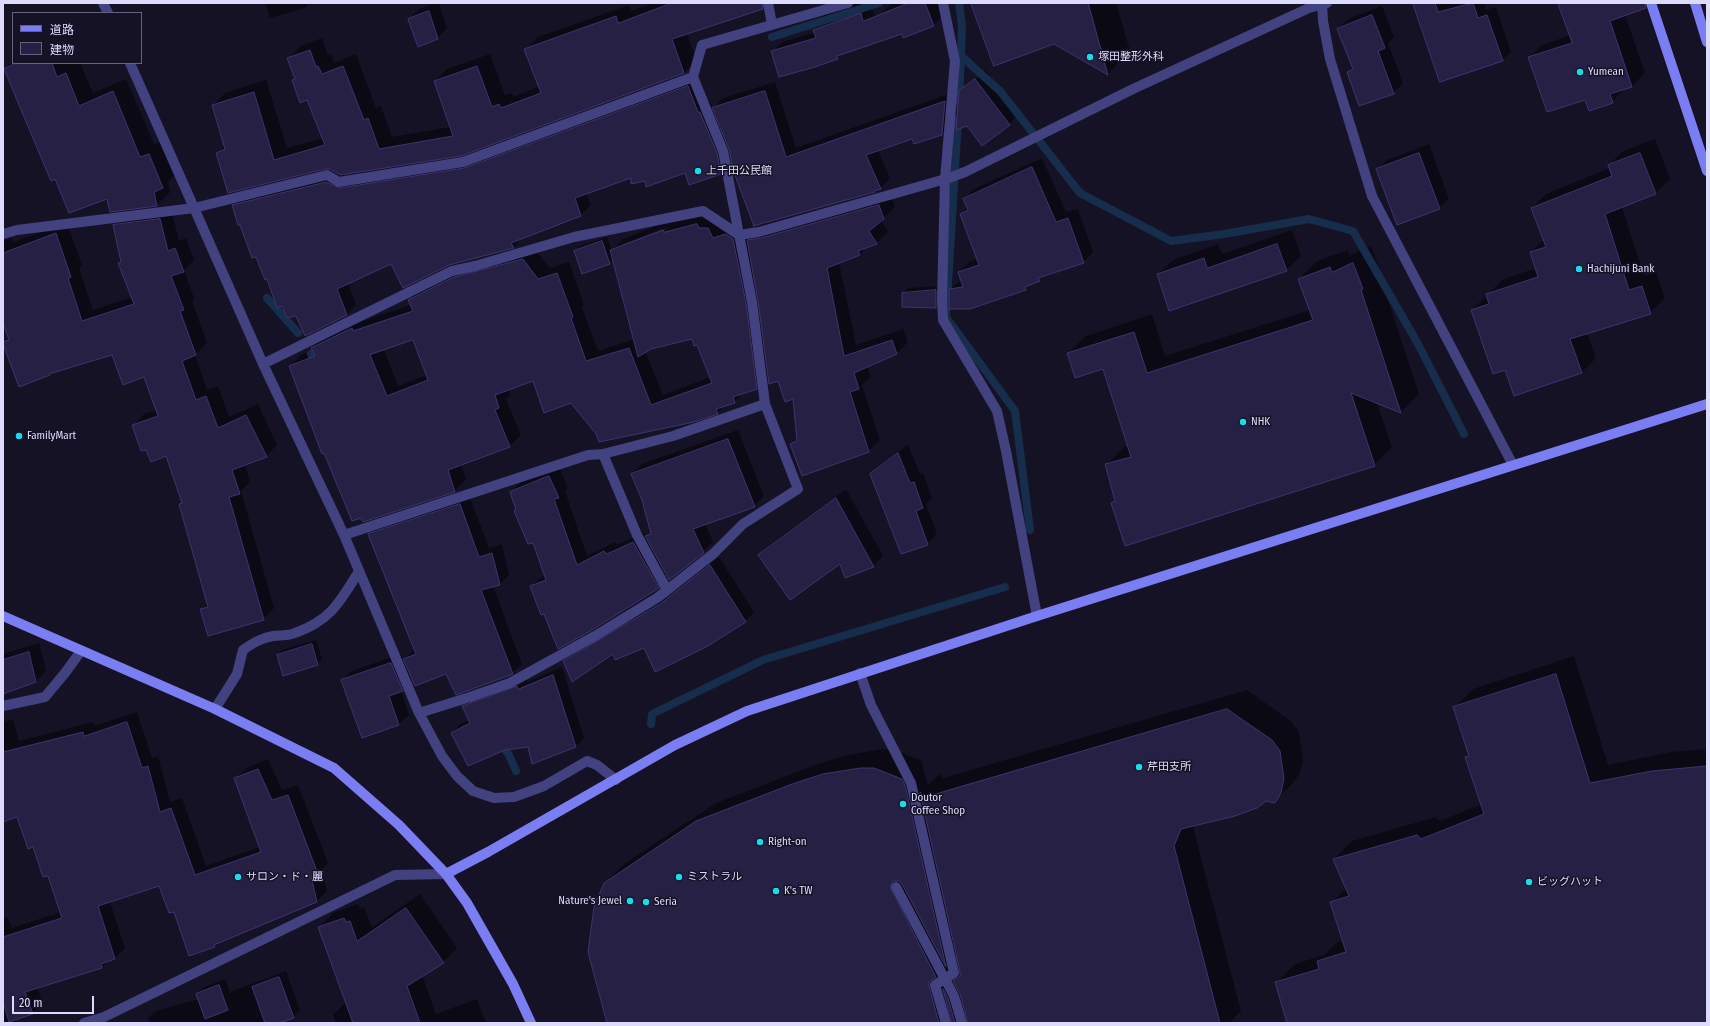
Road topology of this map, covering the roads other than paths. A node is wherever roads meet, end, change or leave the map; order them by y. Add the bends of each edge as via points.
1 (103, 3) edge
2 (768, 3) edge
3 (848, 3) edge
4 (943, 3) edge
5 (1324, 3) edge
6 (1651, 3) edge
7 (1695, 3) edge
8 (108, 12) edge
9 (772, 24) junction
10 (1707, 42) edge
11 (130, 64) edge
12 (693, 77) junction
13 (1707, 171) edge
14 (947, 178) junction
15 (194, 208) junction
16 (3, 234) edge
17 (739, 235) junction
18 (263, 364) junction
19 (765, 404) junction
20 (1707, 404) edge
21 (603, 454) junction
22 (1513, 465) junction
23 (344, 535) junction
24 (359, 571) junction
25 (667, 590) junction
26 (3, 616) edge
27 (1037, 616) junction
28 (81, 651) junction
29 (860, 673) junction
30 (3, 706) edge
31 (215, 709) junction
32 (419, 713) junction
33 (616, 780) junction
34 (446, 874) junction
35 (896, 887) dead end
36 (84, 1023) edge
37 (531, 1023) edge
38 (946, 1023) edge
39 (962, 1023) edge

1 - 8 street
2 - 9 street
3 - 9 street
4 - 14 street via 955,61
5 - 14 street via 1132,89 965,172
5 - 22 street via 1323,21 1330,59 1372,196
6 - 13 street
7 - 10 street
9 - 12 street via 702,45
11 - 15 street
12 - 15 street via 463,162 339,182 327,175
12 - 17 street via 722,151
14 - 17 street via 759,232
14 - 27 street via 943,320 997,412
15 - 16 street via 17,230
15 - 18 street
17 - 18 street via 703,211 574,237 452,271
17 - 19 street via 752,302
18 - 23 street
19 - 21 street via 673,436
19 - 25 street via 798,489 743,524 713,554
20 - 22 street
21 - 23 street via 588,455
21 - 25 street via 637,535
22 - 27 street
23 - 24 street
24 - 31 street via 335,608 319,622 293,634 256,641 243,650 237,674
24 - 32 street
25 - 32 street via 595,636 510,683
26 - 28 street
27 - 29 street
28 - 30 street via 45,697
28 - 31 street
29 - 33 street via 747,711 675,745
29 - 38 street via 871,705 911,783 954,973 935,985
31 - 34 street via 334,768 399,824
32 - 33 street via 442,756 457,776 473,791 494,798 514,797 544,786 587,761 597,765
33 - 34 street
34 - 36 street via 395,875 104,1017
34 - 37 street via 467,903 513,984
35 - 39 street via 954,996

